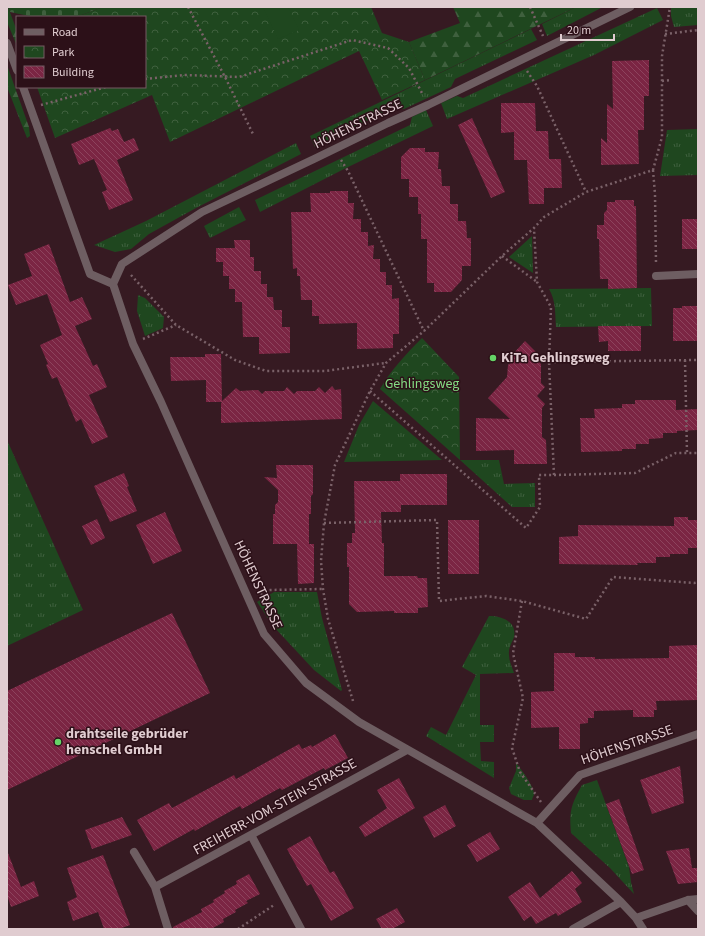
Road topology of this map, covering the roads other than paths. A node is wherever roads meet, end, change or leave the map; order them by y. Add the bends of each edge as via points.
1 (630, 7) edge
2 (7, 43) edge
3 (16, 68) edge
4 (23, 88) edge
5 (698, 274) edge
6 (656, 276) road end
7 (113, 284) junction
8 (698, 734) edge
9 (407, 750) junction
10 (537, 823) junction
11 (251, 835) junction
12 (134, 852) dead end
13 (155, 887) junction
14 (698, 899) edge
15 (688, 900) junction
16 (621, 902) junction
17 (698, 911) edge
18 (636, 918) junction
19 (168, 929) edge
20 (301, 929) edge
21 (573, 929) edge
22 (643, 929) edge

1 - 7 street, HÖHENSTRASSE via 202,212 122,264
2 - 3 street
4 - 7 street via 90,274
5 - 6 street
7 - 9 street, HÖHENSTRASSE via 133,344 264,634 306,683 359,722
8 - 10 street, HÖHENSTRASSE via 580,775
9 - 10 street, HÖHENSTRASSE
9 - 11 street, FREIHERR-VOM-STEIN-STRASSE
10 - 16 street, HÖHENSTRASSE
11 - 13 street, FREIHERR-VOM-STEIN-STRASSE
11 - 20 street
12 - 13 street
13 - 19 street
14 - 15 street
15 - 17 street
15 - 18 street
16 - 18 street, HÖHENSTRASSE
16 - 21 street
18 - 22 street, HÖHENSTRASSE

